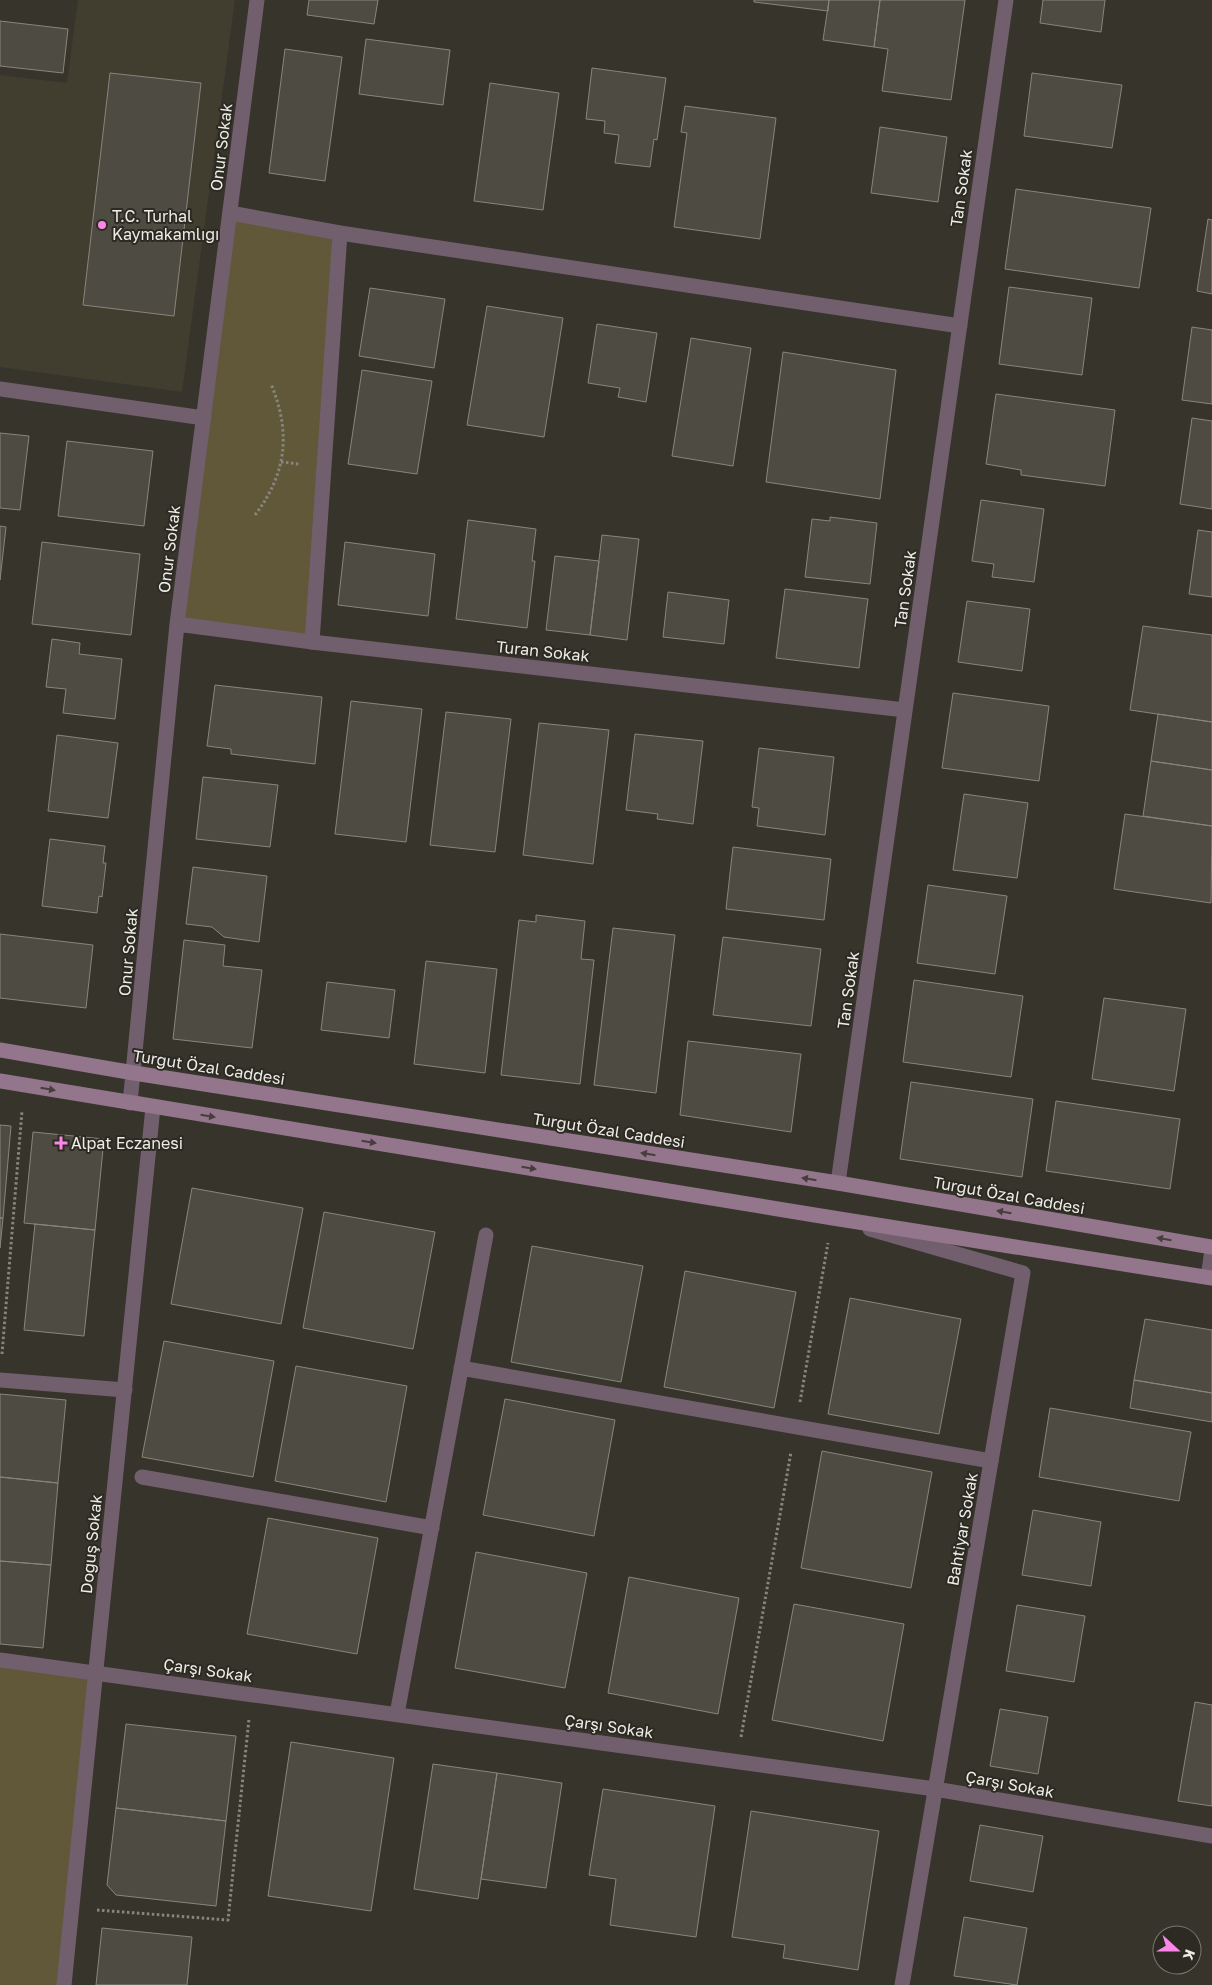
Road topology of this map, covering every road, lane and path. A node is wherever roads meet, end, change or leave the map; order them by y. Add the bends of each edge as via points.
1 (257, 0) edge
2 (1006, 0) edge
3 (230, 213) junction
4 (340, 233) junction
5 (960, 326) junction
6 (272, 384) dead end
7 (0, 389) edge
8 (204, 418) junction
9 (255, 515) dead end
10 (177, 624) junction
11 (312, 642) junction
12 (905, 710) junction
13 (0, 1050) edge
14 (134, 1073) junction
15 (0, 1081) edge
16 (24, 1085) junction
17 (130, 1103) junction
18 (153, 1107) junction
19 (838, 1184) junction
20 (833, 1218) junction
21 (486, 1235) dead end
22 (1212, 1248) edge
23 (1210, 1277) edge
24 (461, 1368) junction
25 (0, 1380) edge
26 (124, 1390) junction
27 (796, 1427) junction
28 (991, 1461) junction
29 (142, 1477) dead end
30 (432, 1528) junction
31 (0, 1660) edge
32 (96, 1672) junction
33 (252, 1694) junction
34 (397, 1714) junction
35 (736, 1761) junction
36 (935, 1789) junction
37 (1212, 1836) edge
38 (71, 1908) junction
39 (64, 1985) edge
40 (902, 1985) edge

1 - 3 street, Onur Sokak
2 - 5 street, Tan Sokak
3 - 4 street
3 - 8 street, Onur Sokak
4 - 5 street
4 - 11 street
5 - 12 street, Tan Sokak
6 - 9 path via 279,402 284,442 277,477
7 - 8 street
8 - 10 street, Onur Sokak
10 - 11 street, Turan Sokak
10 - 14 street, Onur Sokak
11 - 12 street, Turan Sokak
12 - 19 street, Tan Sokak
13 - 14 street, Turgut Özal Caddesi
14 - 17 street, Onur Sokak
19 -> 14 street, Turgut Özal Caddesi
15 - 16 street
16 -> 17 street
16 - 25 path
17 - 18 street
18 -> 20 street
18 - 26 street, Doğuş Sokak
22 -> 19 street, Turgut Özal Caddesi
20 - 23 street
20 - 27 path
20 - 28 street, Bahtiyar Sokak via 1023,1273
21 - 24 street
22 - 23 street
24 - 27 street
24 - 30 street
25 - 26 street
26 - 32 street, Doğuş Sokak
27 - 28 street
27 - 35 path
28 - 36 street, Bahtiyar Sokak
29 - 30 street
30 - 34 street
31 - 32 street, Çarşı Sokak
32 - 33 street, Çarşı Sokak
32 - 38 street, Doğuş Sokak
33 - 34 street, Çarşı Sokak
33 - 38 path via 228,1920
34 - 35 street, Çarşı Sokak
35 - 36 street, Çarşı Sokak
36 - 37 street, Çarşı Sokak
36 - 40 street, Bahtiyar Sokak
38 - 39 street, Doğuş Sokak

